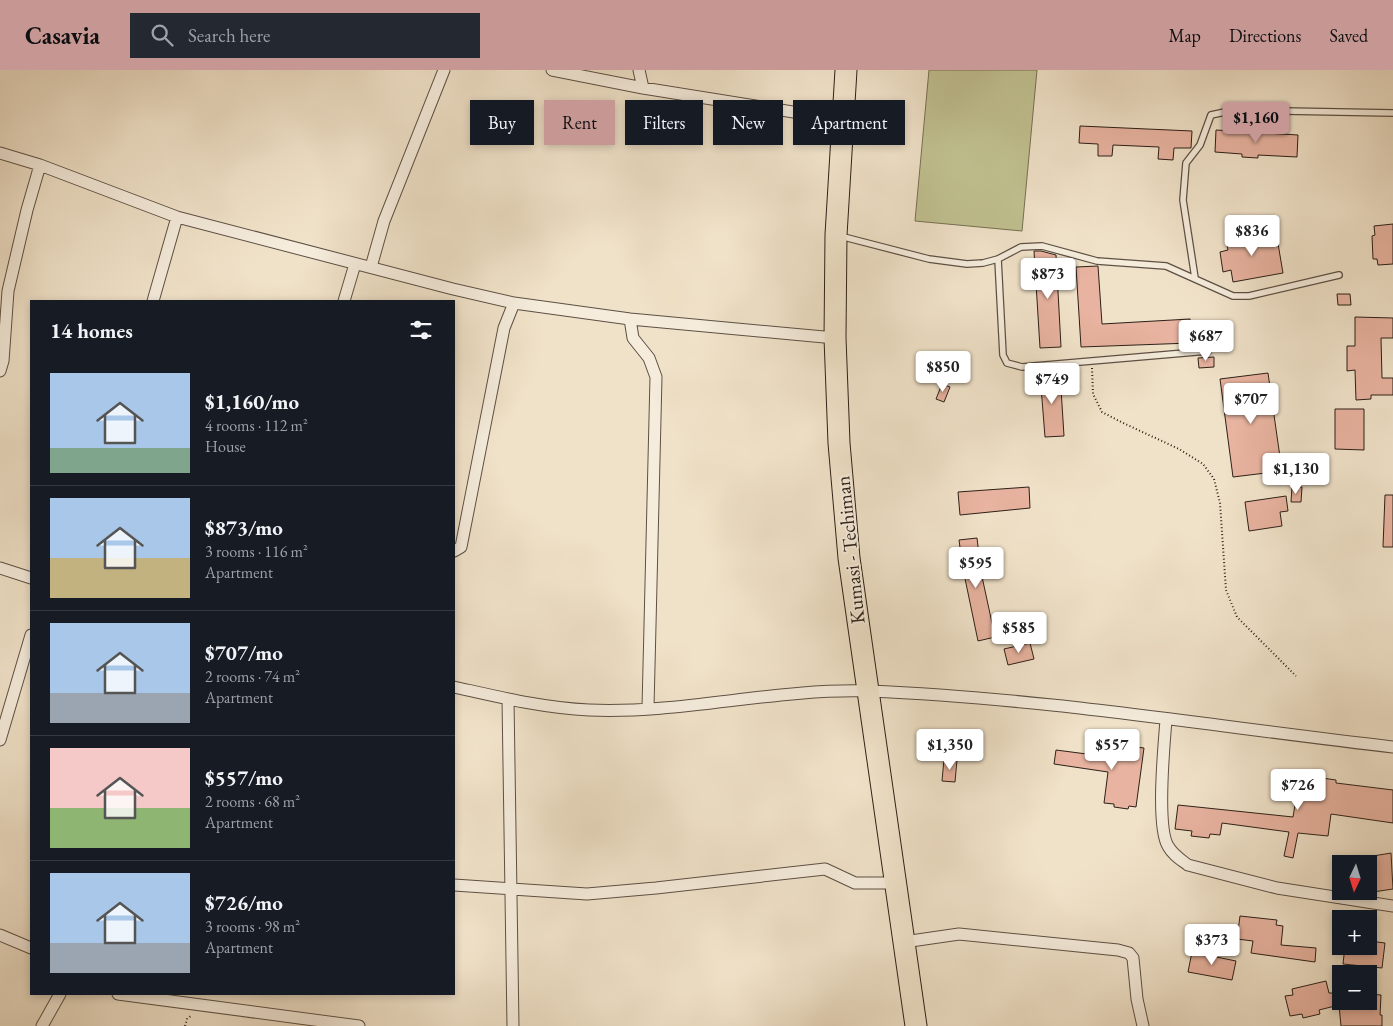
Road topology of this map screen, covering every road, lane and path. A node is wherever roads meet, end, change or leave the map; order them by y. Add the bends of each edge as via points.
1 (444, 70) edge
2 (552, 70) edge
3 (639, 70) edge
4 (846, 70) edge
5 (643, 88) junction
6 (844, 100) edge
7 (793, 112) edge
8 (1393, 113) edge
9 (841, 145) edge
10 (0, 153) edge
11 (40, 165) junction
12 (177, 216) junction
13 (836, 235) junction
14 (998, 259) junction
15 (356, 264) junction
16 (371, 267) junction
17 (1339, 276) dead end
18 (1195, 278) junction
19 (4, 290) edge
20 (153, 300) edge
21 (344, 300) edge
22 (514, 303) junction
23 (630, 319) junction
24 (835, 338) junction
25 (1208, 352) dead end
26 (1092, 361) junction
27 (0, 371) edge
28 (455, 550) edge
29 (0, 568) edge
30 (30, 578) edge
31 (30, 637) edge
32 (1296, 676) dead end
33 (455, 687) edge
34 (867, 691) junction
35 (508, 699) junction
36 (648, 708) junction
37 (1166, 720) junction
38 (0, 740) edge
39 (1393, 747) edge
40 (895, 883) junction
41 (455, 886) edge
42 (511, 889) junction
43 (1393, 906) edge
44 (0, 935) edge
45 (904, 942) junction
46 (30, 948) edge
47 (59, 995) edge
48 (126, 995) edge
49 (42, 1026) edge
50 (359, 1026) edge
51 (513, 1026) edge
52 (916, 1026) edge
53 (1143, 1026) edge

1 - 16 street via 384,221
2 - 5 street
3 - 5 street
4 - 6 highway, Kumasi - Techiman
5 - 7 street
8 - 18 lane via 1234,110 1211,114 1200,146 1186,163 1183,200
9 - 13 highway, Kumasi - Techiman
10 - 11 street
11 - 12 street
11 - 19 street
12 - 15 street
12 - 20 street
13 - 14 lane via 929,259 967,264
13 - 24 highway, Kumasi - Techiman
14 - 18 lane via 1020,247 1042,246 1098,261 1166,266
14 - 26 lane via 1003,355 1007,363 1022,367
15 - 16 street
15 - 21 street
16 - 22 street
17 - 18 lane via 1249,296 1233,296
19 - 27 street
22 - 23 street
22 - 28 street via 504,328 461,547
23 - 24 street
23 - 36 street via 633,338 649,358 656,377
24 - 34 highway, Kumasi - Techiman via 848,548
25 - 26 lane
26 - 32 path via 1093,394 1102,412 1179,449 1203,464 1214,479 1220,503 1226,590 1237,617
29 - 30 street
31 - 38 street
33 - 35 street
34 - 36 street via 800,692
34 - 37 street via 1016,700
34 - 40 highway, Kumasi - Techiman
35 - 36 street via 589,710
35 - 42 street
37 - 39 street
37 - 43 street via 1162,799 1164,836 1176,857 1188,864 1277,888
40 - 42 street via 855,883 825,869 587,894
40 - 45 highway, Kumasi - Techiman
41 - 42 street
42 - 51 street
44 - 46 street
45 - 52 highway, Kumasi - Techiman
45 - 53 street via 959,934 1129,953 1133,958
47 - 49 street
48 - 50 street

